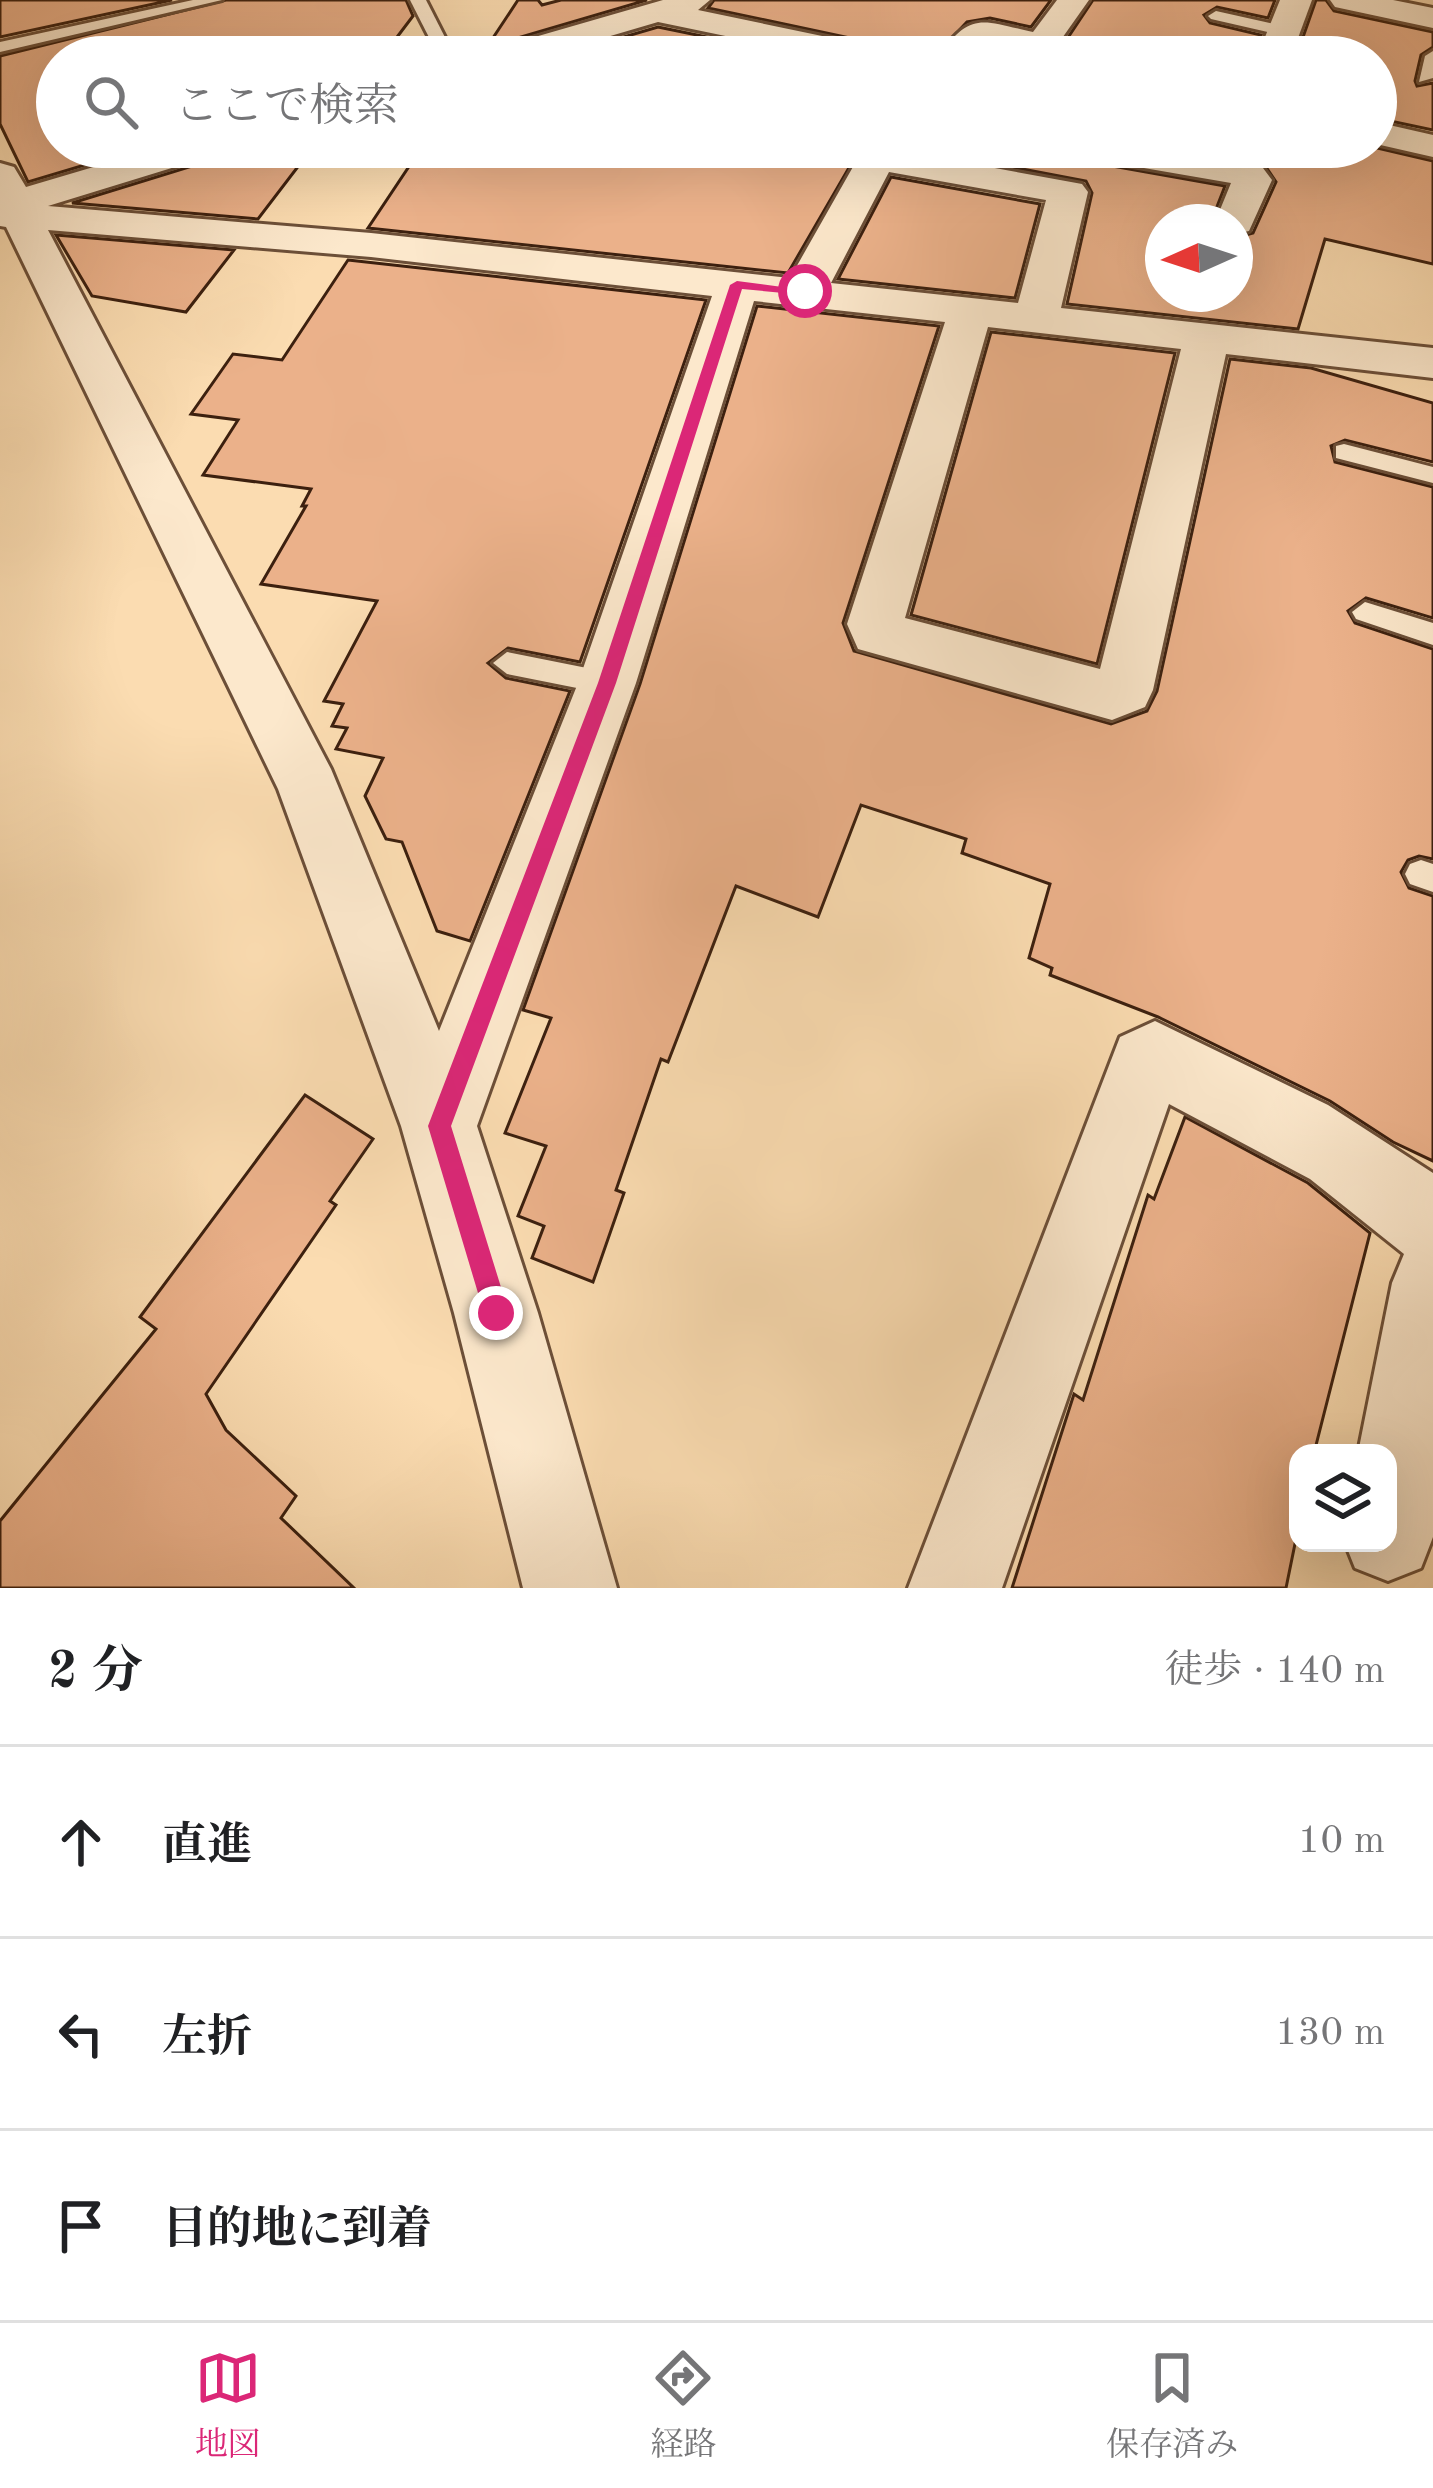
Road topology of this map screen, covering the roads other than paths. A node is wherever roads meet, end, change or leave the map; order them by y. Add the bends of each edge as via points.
1 (214, 0) edge
2 (418, 0) edge
3 (697, 0) edge
4 (1073, 0) edge
5 (1346, 0) edge
6 (566, 9) dead end
7 (658, 12) junction
8 (1216, 16) dead end
9 (1433, 18) edge
10 (602, 28) junction
11 (1284, 29) edge
12 (50, 36) edge
13 (436, 36) edge
14 (574, 36) edge
15 (630, 36) edge
16 (774, 36) edge
17 (972, 36) edge
18 (1004, 36) edge
19 (1047, 36) edge
20 (36, 39) edge
21 (0, 47) edge
22 (1433, 56) edge
23 (1425, 78) dead end
24 (1397, 138) edge
25 (1433, 146) edge
26 (127, 168) edge
27 (872, 168) edge
28 (933, 168) edge
29 (1219, 168) edge
30 (8, 202) edge
31 (1242, 204) edge
32 (737, 285) junction
33 (805, 291) junction
34 (970, 310) junction
35 (1036, 318) junction
36 (1201, 322) edge
37 (1433, 363) edge
38 (1344, 452) dead end
39 (1433, 476) edge
40 (1365, 612) dead end
41 (1433, 634) edge
42 (507, 663) dead end
43 (607, 683) junction
44 (440, 1126) junction
45 (1433, 1226) edge
46 (1433, 1283) edge
47 (1397, 1483) edge
48 (1385, 1552) edge
49 (570, 1588) edge
50 (955, 1588) edge
51 (1378, 1588) edge

1 - 12 lane
2 - 13 lane
3 - 7 street
4 - 19 street
5 - 9 street
6 - 10 street
7 - 10 street
7 - 16 street
8 - 11 lane
10 - 14 street
10 - 15 street
17 - 18 street
20 - 21 lane
22 - 23 lane
24 - 25 street
26 - 30 street
27 - 33 street
28 - 35 street via 1068,192
29 - 31 street via 1252,180
30 - 32 street
30 - 44 street via 309,788
32 - 33 street
32 - 43 street
33 - 34 street
34 - 35 street
34 - 36 street via 878,633 1112,697 1124,690
35 - 36 street
36 - 37 street
38 - 39 lane
40 - 41 lane
42 - 43 lane
43 - 44 street
44 - 49 street
45 - 50 street via 1399,1192 1280,1121 1155,1058 1146,1063
46 - 47 street
48 - 51 street

